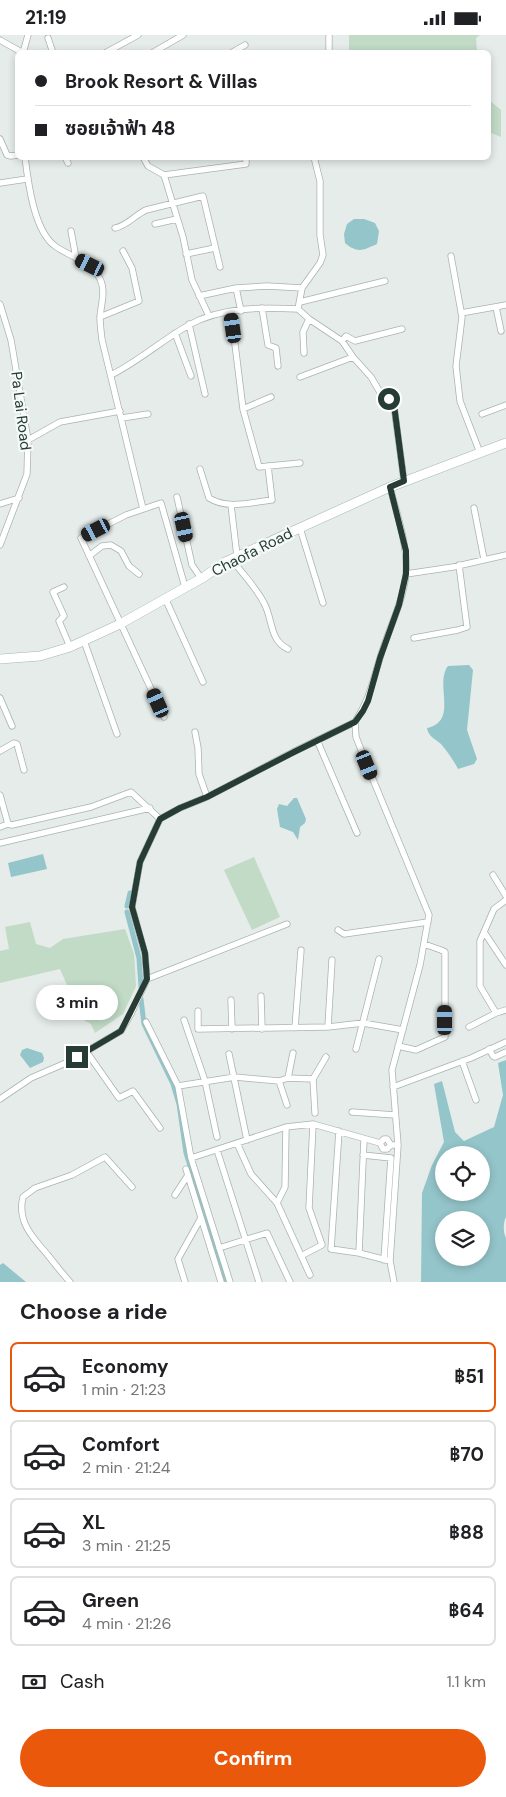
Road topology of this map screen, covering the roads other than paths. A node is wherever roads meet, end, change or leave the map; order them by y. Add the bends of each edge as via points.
1 (28, 35) edge
2 (138, 35) edge
3 (183, 35) edge
4 (329, 35) edge
5 (48, 38) dead end
6 (0, 40) edge
7 (245, 45) dead end
8 (18, 50) edge
9 (24, 50) edge
10 (52, 50) edge
11 (110, 50) edge
12 (157, 50) edge
13 (237, 50) edge
14 (329, 50) edge
15 (0, 139) edge
16 (15, 155) edge
17 (25, 160) edge
18 (145, 160) edge
19 (246, 160) edge
20 (315, 160) edge
21 (164, 175) junction
22 (27, 179) junction
23 (0, 183) edge
24 (172, 202) junction
25 (177, 219) junction
26 (154, 224) dead end
27 (115, 229) dead end
28 (70, 231) dead end
29 (215, 247) junction
30 (123, 251) dead end
31 (186, 254) junction
32 (451, 256) dead end
33 (76, 258) junction
34 (220, 267) dead end
35 (385, 281) dead end
36 (236, 288) junction
37 (302, 288) junction
38 (199, 296) junction
39 (300, 302) junction
40 (0, 304) edge
41 (506, 305) edge
42 (496, 307) junction
43 (262, 308) junction
44 (298, 309) junction
45 (241, 311) junction
46 (231, 312) junction
47 (461, 313) junction
48 (209, 315) junction
49 (100, 317) junction
50 (308, 319) junction
51 (189, 324) junction
52 (402, 329) dead end
53 (501, 331) dead end
54 (176, 333) junction
55 (342, 341) junction
56 (304, 353) dead end
57 (353, 357) junction
58 (278, 366) dead end
59 (111, 375) junction
60 (191, 376) dead end
61 (300, 377) dead end
62 (205, 394) dead end
63 (271, 397) dead end
64 (506, 405) edge
65 (243, 409) junction
66 (120, 411) junction
67 (148, 413) dead end
68 (482, 414) dead end
69 (122, 418) junction
70 (28, 440) junction
71 (506, 443) edge
72 (480, 453) junction
73 (300, 463) dead end
74 (268, 466) junction
75 (200, 469) dead end
76 (404, 481) junction
77 (390, 487) junction
78 (177, 497) dead end
79 (19, 498) junction
80 (0, 504) edge
81 (231, 505) junction
82 (143, 509) junction
83 (474, 509) dead end
84 (300, 528) junction
85 (0, 545) edge
86 (506, 555) edge
87 (89, 556) junction
88 (235, 558) junction
89 (484, 559) junction
90 (459, 565) junction
91 (140, 574) dead end
92 (406, 574) junction
93 (200, 578) junction
94 (64, 587) dead end
95 (185, 587) junction
96 (165, 598) junction
97 (323, 603) dead end
98 (120, 624) junction
99 (414, 638) dead end
100 (84, 641) junction
101 (70, 647) junction
102 (288, 649) dead end
103 (0, 659) edge
104 (203, 682) dead end
105 (0, 698) edge
106 (164, 717) dead end
107 (355, 722) junction
108 (12, 726) dead end
109 (194, 732) dead end
110 (118, 734) dead end
111 (317, 740) junction
112 (0, 751) edge
113 (24, 770) dead end
114 (0, 795) edge
115 (207, 797) junction
116 (150, 808) junction
117 (160, 819) junction
118 (8, 823) junction
119 (0, 827) edge
120 (357, 833) dead end
121 (0, 843) edge
122 (493, 875) dead end
123 (506, 896) edge
124 (506, 900) edge
125 (428, 921) junction
126 (288, 925) dead end
127 (338, 930) dead end
128 (484, 932) junction
129 (424, 944) junction
130 (301, 951) dead end
131 (332, 959) dead end
132 (379, 959) dead end
133 (506, 965) edge
134 (147, 979) junction
135 (261, 996) dead end
136 (231, 1000) dead end
137 (506, 1010) edge
138 (198, 1011) dead end
139 (496, 1013) junction
140 (184, 1020) dead end
141 (146, 1023) dead end
142 (363, 1023) junction
143 (328, 1027) junction
144 (469, 1027) dead end
145 (296, 1028) junction
146 (232, 1029) junction
147 (262, 1029) junction
148 (403, 1030) junction
149 (506, 1042) edge
150 (398, 1046) junction
151 (356, 1049) dead end
152 (489, 1049) junction
153 (86, 1051) junction
154 (506, 1052) edge
155 (293, 1053) dead end
156 (229, 1054) dead end
157 (326, 1057) dead end
158 (462, 1061) junction
159 (234, 1077) junction
160 (288, 1079) junction
161 (313, 1079) junction
162 (204, 1081) junction
163 (279, 1081) junction
164 (178, 1086) junction
165 (393, 1087) junction
166 (0, 1099) edge
167 (476, 1100) dead end
168 (287, 1105) dead end
169 (352, 1112) dead end
170 (315, 1113) dead end
171 (395, 1115) junction
172 (313, 1124) junction
173 (286, 1127) junction
174 (160, 1128) dead end
175 (339, 1131) junction
176 (217, 1137) dead end
177 (364, 1139) junction
178 (247, 1140) junction
179 (237, 1143) junction
180 (398, 1145) junction
181 (217, 1150) junction
182 (363, 1155) junction
183 (191, 1158) junction
184 (132, 1187) dead end
185 (175, 1195) dead end
186 (277, 1203) junction
187 (201, 1218) junction
188 (244, 1240) junction
189 (219, 1248) junction
190 (358, 1253) junction
191 (301, 1256) junction
192 (387, 1260) junction
193 (310, 1275) dead end
194 (70, 1282) edge
195 (185, 1282) edge
196 (221, 1282) edge
197 (230, 1282) edge
198 (259, 1282) edge
199 (290, 1282) edge
200 (394, 1282) edge

1 - 9 street
2 - 11 street
3 - 12 street
4 - 14 street
5 - 10 street
6 - 8 street
7 - 13 street
15 - 16 street via 9,156
17 - 22 street
18 - 21 street via 148,166
19 - 21 street via 246,164
20 - 37 street via 320,181 323,255
21 - 24 street
22 - 23 street
22 - 33 street via 44,235 54,246
24 - 25 street
24 - 27 street via 139,214
24 - 29 street via 203,196
25 - 26 street
25 - 31 street
28 - 33 street
29 - 31 street
29 - 34 street
30 - 49 street via 132,268 138,301
31 - 38 street
32 - 47 street
33 - 49 street via 90,265 100,279 103,293
35 - 39 street
36 - 37 street
36 - 38 street
36 - 45 street
37 - 39 street
38 - 48 street
39 - 44 street
40 - 70 street, Pa Lai Road via 11,340
41 - 42 street
42 - 47 street
42 - 53 street
43 - 44 street
43 - 45 street
43 - 58 street via 268,345 276,348
44 - 50 street
45 - 46 street
46 - 48 street
46 - 65 street
47 - 72 street via 456,366 460,401
48 - 51 street
49 - 59 street
50 - 55 street
50 - 56 street via 303,332
51 - 54 street
51 - 62 street
52 - 55 street via 355,341 346,336
54 - 59 street via 128,367
54 - 60 street
55 - 57 street
57 - 61 street
57 - 76 street via 381,394 394,405
59 - 66 street
63 - 65 street
64 - 68 street
65 - 74 street via 259,467
66 - 69 street
66 - 70 street via 60,422
67 - 69 street
69 - 82 street
70 - 79 street, Pa Lai Road via 27,474
71 - 72 main road, Chaofa Road
72 - 76 main road, Chaofa Road
73 - 74 street
74 - 81 street via 272,500
75 - 81 street via 209,498
76 - 77 main road, Chaofa Road
77 - 84 main road, Chaofa Road
77 - 92 street via 406,551
78 - 93 street via 192,565
79 - 80 street
79 - 85 street, Pa Lai Road
81 - 88 street
82 - 87 street via 81,538
82 - 95 street via 161,503
83 - 89 street
84 - 88 main road, Chaofa Road
84 - 97 street
86 - 89 street
87 - 91 street via 102,546 112,545
87 - 98 street
88 - 93 main road, Chaofa Road
88 - 102 street via 264,601 276,640
89 - 90 street
90 - 92 street
90 - 99 street via 467,627
92 - 107 street via 368,701
93 - 95 main road, Chaofa Road
94 - 101 street via 54,591 64,616 59,621
95 - 96 main road, Chaofa Road
96 - 98 main road, Chaofa Road
96 - 104 street
98 - 100 main road, Chaofa Road
98 - 106 street
100 - 101 main road, Chaofa Road
100 - 110 street
101 - 103 main road, Chaofa Road via 40,656
105 - 108 street
107 - 111 street
107 - 125 street via 356,737 429,915
109 - 115 street via 199,774
111 - 115 street
111 - 120 street
112 - 113 street via 16,743
114 - 118 street
115 - 117 street
116 - 117 street
116 - 118 street via 131,792 91,807 12,825
116 - 121 street
117 - 134 street via 140,862 132,907 145,953
118 - 119 street
122 - 123 street
124 - 128 street via 494,909
125 - 127 street via 344,934
125 - 129 street
126 - 134 street
128 - 133 street
128 - 139 street via 480,941 480,986
129 - 148 street
129 - 150 street via 445,952 444,1037 416,1050
130 - 145 street
131 - 143 street
132 - 142 street
134 - 153 street via 121,1031
135 - 147 street
136 - 146 street
137 - 139 street
138 - 146 street via 198,1029
139 - 144 street
140 - 162 street
141 - 164 street
142 - 143 street
142 - 148 street
142 - 151 street
143 - 145 street
145 - 147 street
146 - 147 street
148 - 150 street
149 - 152 street
150 - 165 street via 392,1070
152 - 154 street via 495,1057
152 - 158 street
153 - 166 street via 31,1077
153 - 174 street via 119,1098 133,1091
155 - 160 street
156 - 159 street
157 - 161 street
158 - 165 street
158 - 167 street
159 - 162 street
159 - 163 street
159 - 178 street
160 - 161 street
160 - 163 street
161 - 170 street
162 - 164 street
162 - 176 street
163 - 168 street
164 - 183 street
165 - 171 street
169 - 171 street
171 - 180 street
172 - 173 street
172 - 175 street
172 - 191 street via 309,1208 322,1245
173 - 178 street
173 - 186 street via 284,1187
175 - 177 street
175 - 190 street via 331,1249
177 - 180 street via 380,1143 383,1149
177 - 182 street
178 - 179 street
179 - 181 street
179 - 186 street via 251,1174
180 - 192 street
181 - 183 street
181 - 188 street
182 - 190 street
182 - 192 street via 391,1158
183 - 189 street
184 - 194 street via 105,1157 72,1175 35,1188 23,1197 25,1227
185 - 187 street via 187,1172
186 - 191 street
187 - 195 street via 178,1259
187 - 196 street
188 - 189 street
188 - 198 street
188 - 199 street via 266,1233
189 - 197 street
190 - 192 street
191 - 193 street
192 - 200 street

